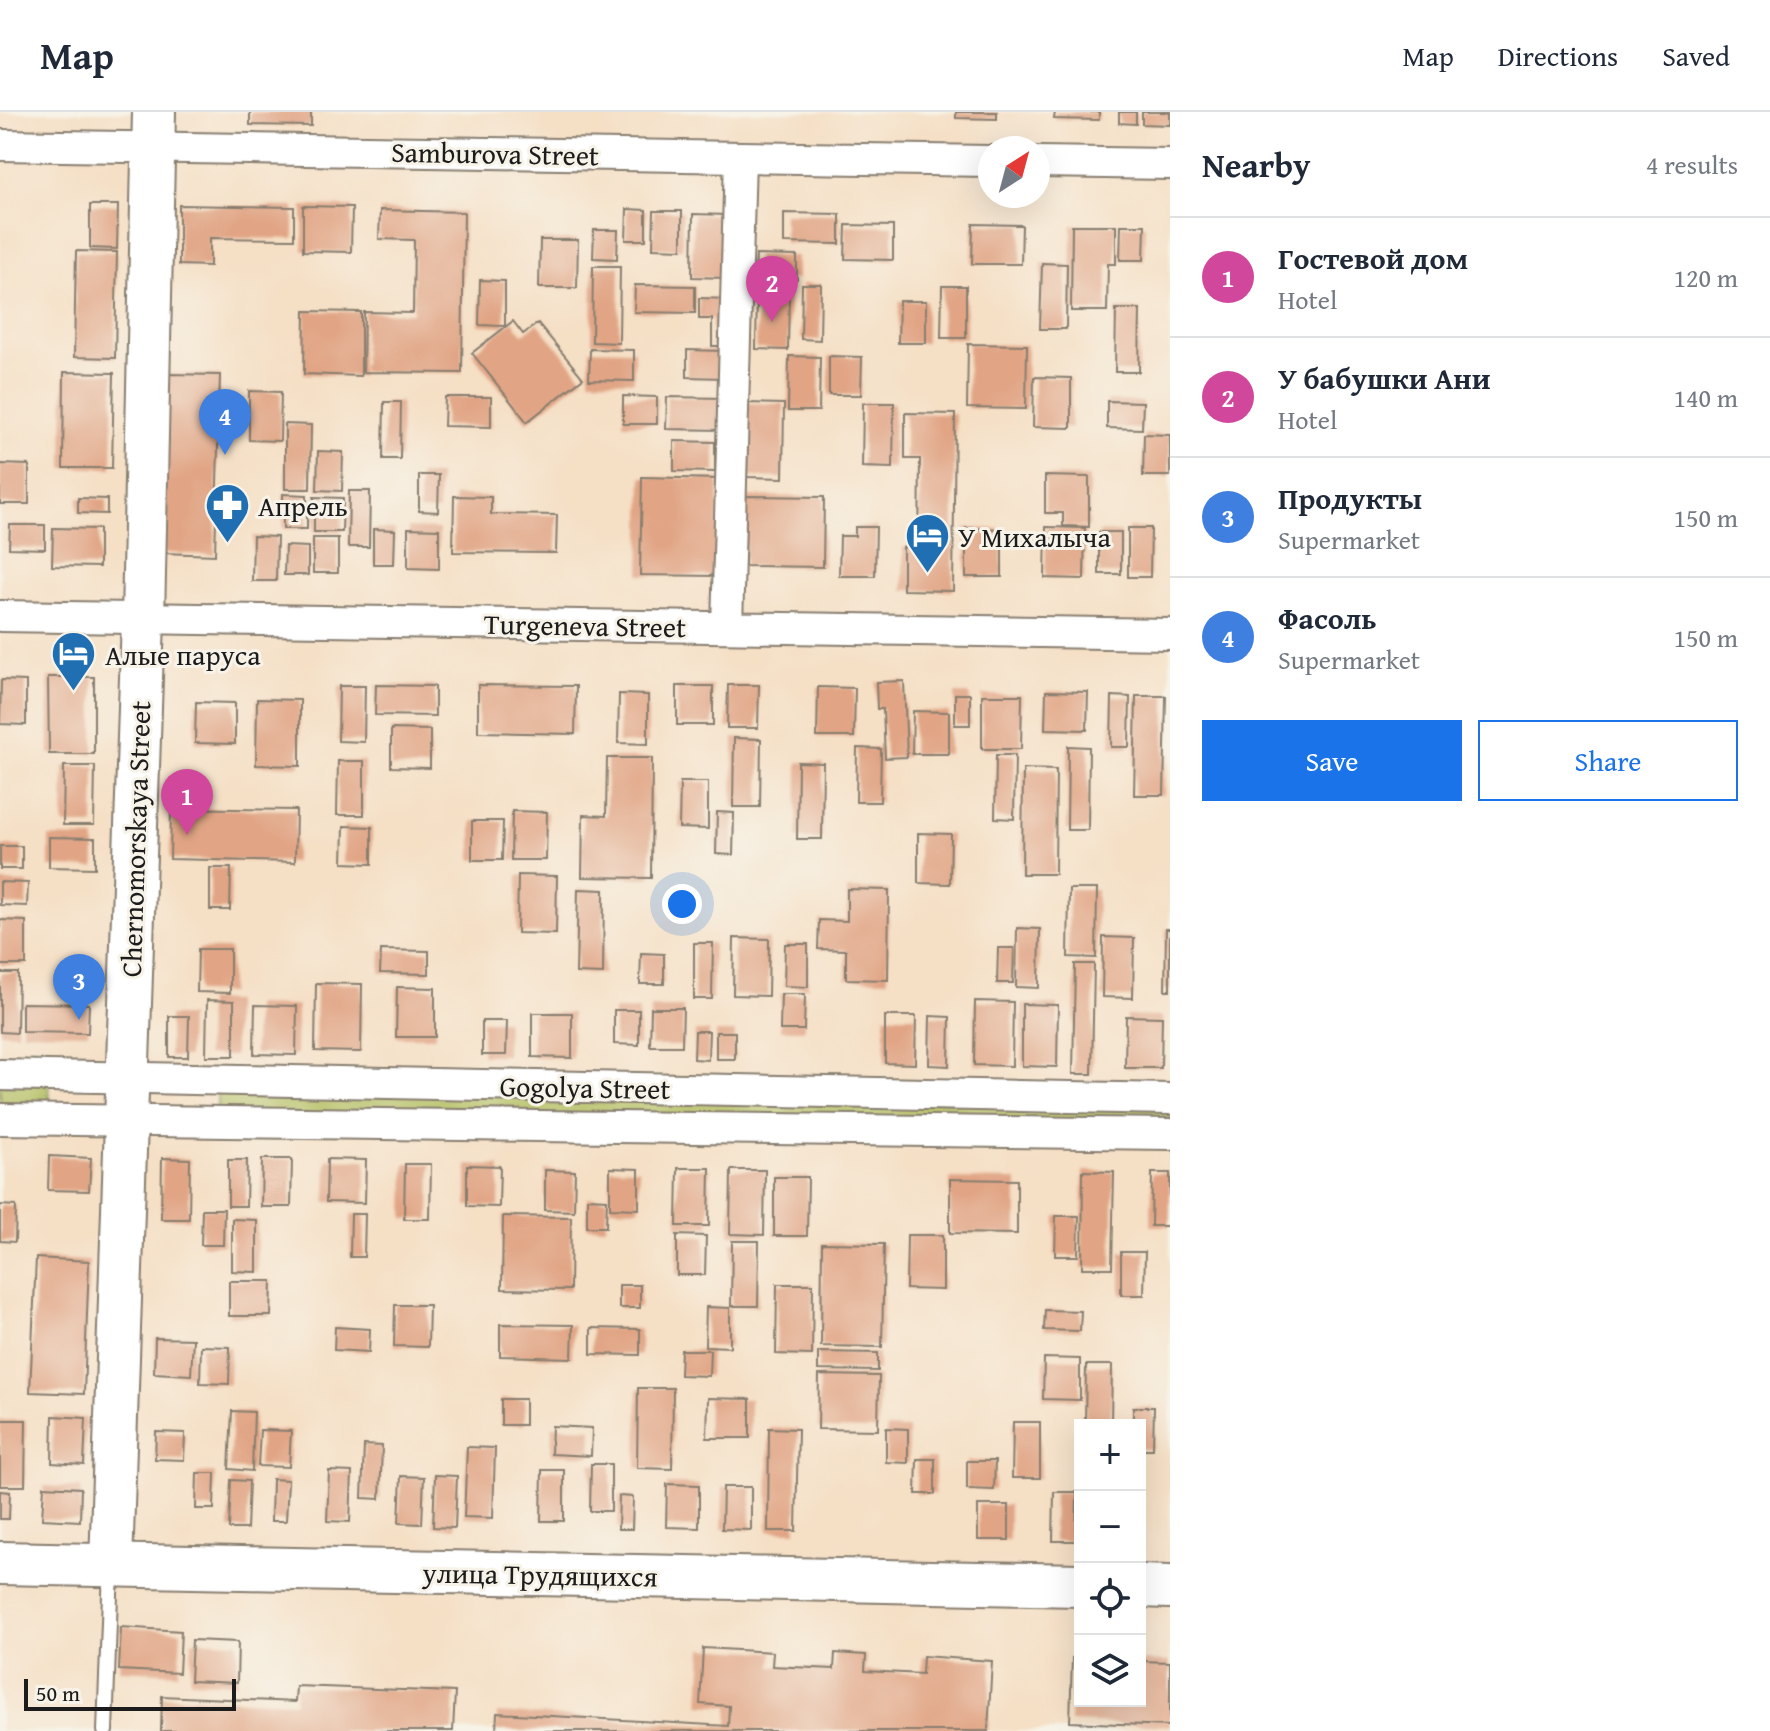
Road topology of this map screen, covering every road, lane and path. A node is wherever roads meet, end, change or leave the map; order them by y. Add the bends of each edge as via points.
1 (153, 130) edge
2 (0, 145) edge
3 (740, 157) junction
4 (978, 161) edge
5 (1050, 162) edge
6 (1170, 164) edge
7 (0, 616) edge
8 (143, 619) junction
9 (727, 627) junction
10 (1170, 634) edge
11 (0, 1075) edge
12 (128, 1077) junction
13 (1170, 1099) edge
14 (0, 1119) edge
15 (126, 1122) junction
16 (1170, 1134) edge
17 (0, 1563) edge
18 (111, 1565) junction
19 (1074, 1585) edge
20 (1146, 1586) edge
21 (1170, 1587) edge
22 (105, 1731) edge

1 - 2 street, Samburova Street
1 - 3 street, Samburova Street
1 - 8 street, Chernomorskaya Street
3 - 4 street, Samburova Street
3 - 9 street
5 - 6 street
7 - 8 street, Turgeneva Street
8 - 9 street, Turgeneva Street
8 - 12 street, Chernomorskaya Street
9 - 10 street, Turgeneva Street
11 - 12 street, Gogolya Street
12 - 13 street, Gogolya Street
12 - 15 street, Chernomorskaya Street
14 - 15 street, Gogolya Street
15 - 16 street, Gogolya Street
15 - 18 street, Chernomorskaya Street
17 - 18 street, улица Трудящихся
18 - 19 street, улица Трудящихся
18 - 22 lane
20 - 21 street

